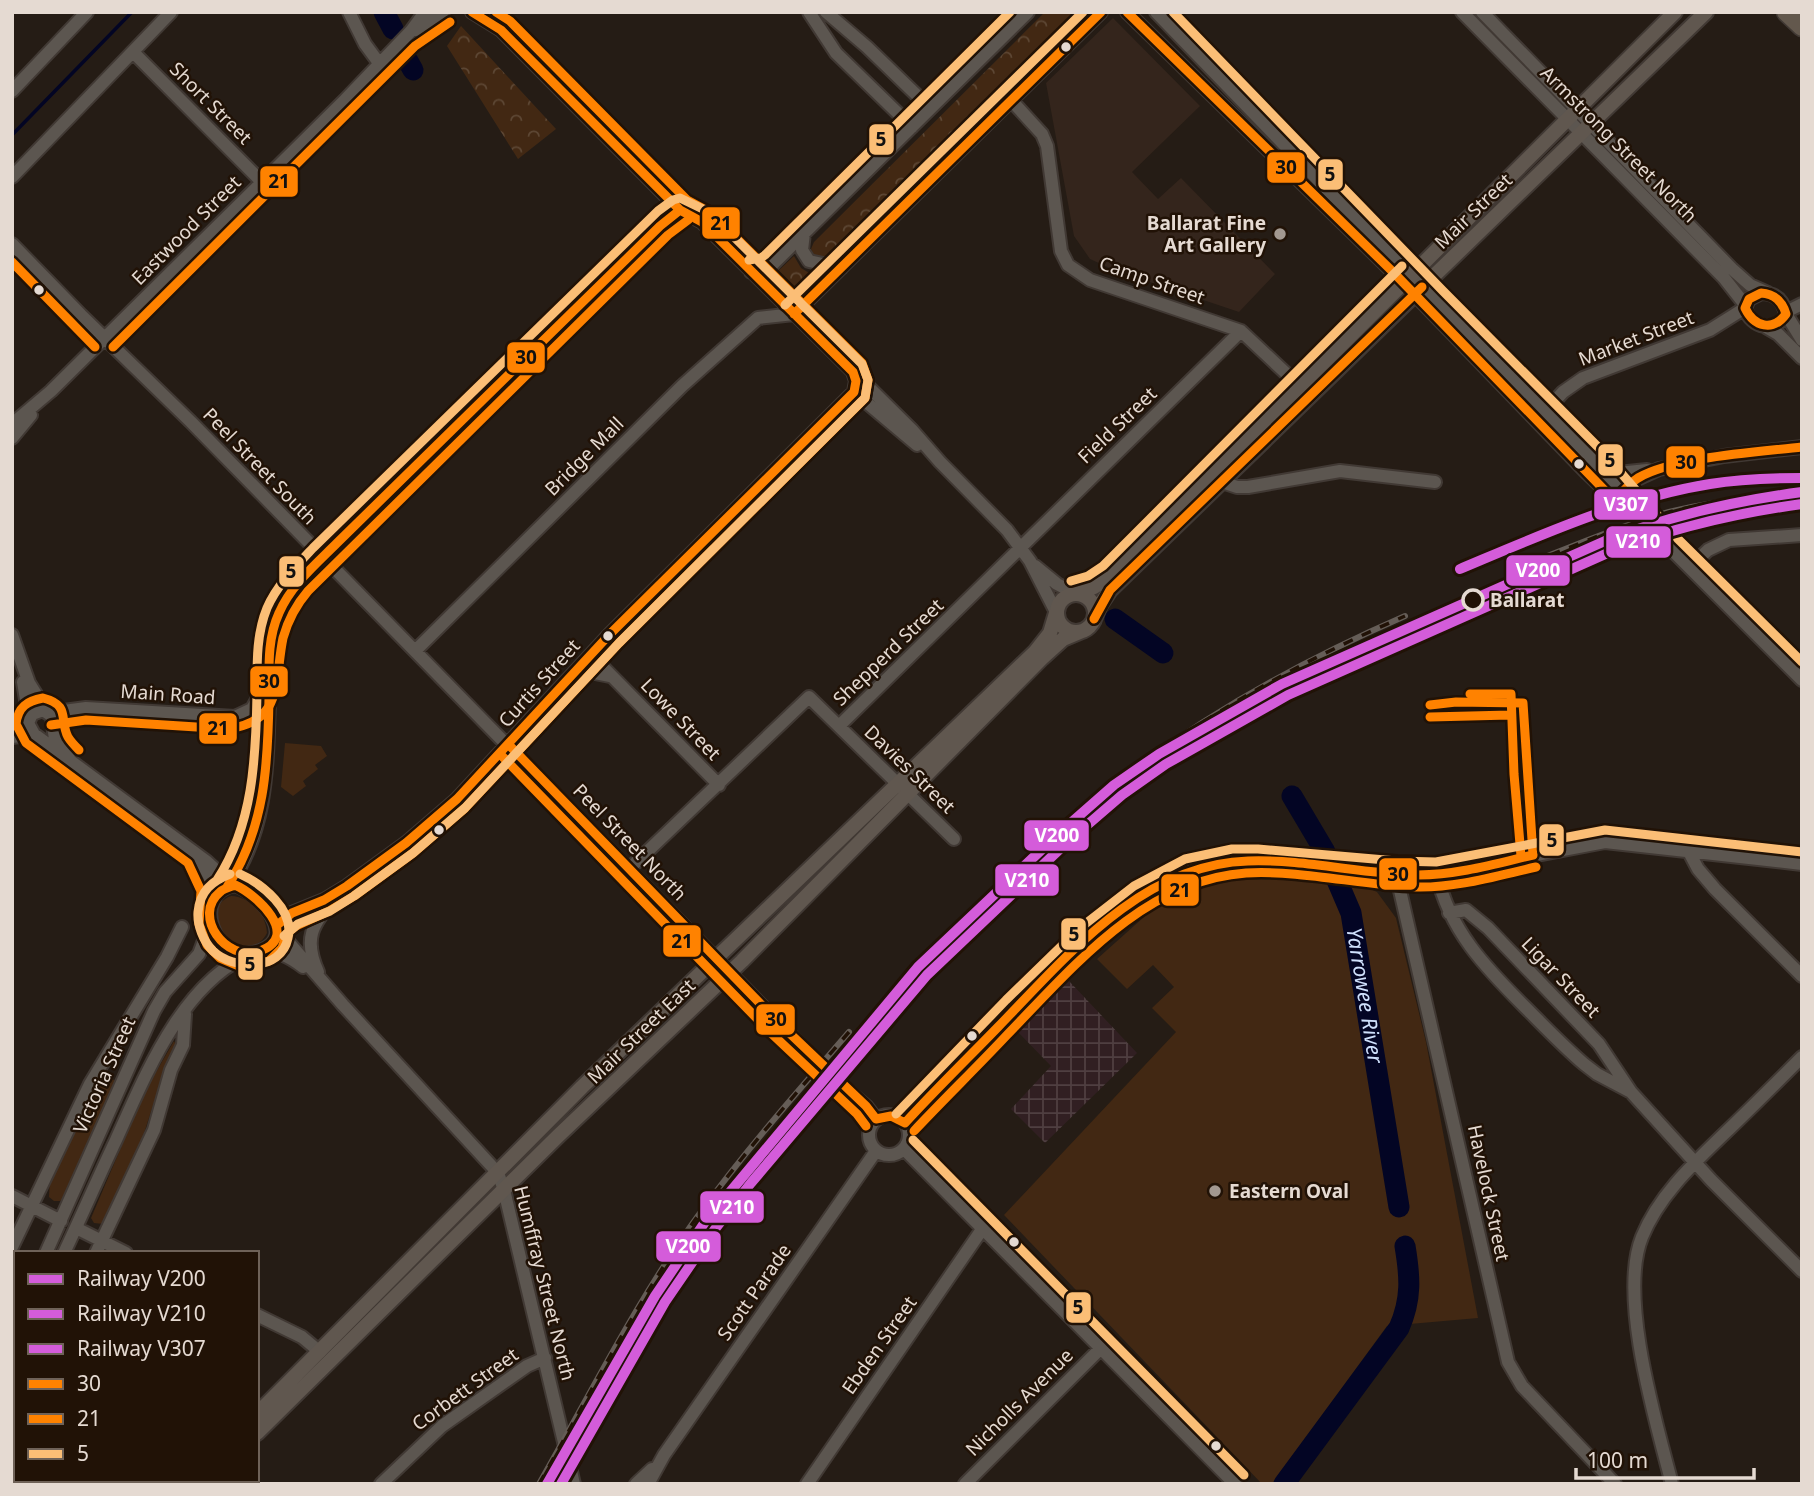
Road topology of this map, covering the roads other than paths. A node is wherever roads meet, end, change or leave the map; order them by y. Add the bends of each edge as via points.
1 (87, 12) edge
2 (171, 12) edge
3 (349, 12) edge
4 (425, 12) edge
5 (443, 12) edge
6 (472, 12) edge
7 (489, 12) edge
8 (809, 12) edge
9 (826, 12) edge
10 (1028, 12) edge
11 (1101, 12) edge
12 (1127, 12) edge
13 (1156, 12) edge
14 (1462, 12) edge
15 (1482, 12) edge
16 (1675, 12) edge
17 (1706, 12) edge
18 (1786, 12) edge
19 (1802, 27) edge
20 (501, 30) junction
21 (407, 36) junction
22 (133, 52) junction
23 (379, 63) junction
24 (12, 91) edge
25 (1011, 100) junction
26 (930, 108) junction
27 (1572, 115) junction
28 (912, 127) junction
29 (1585, 129) junction
30 (12, 177) edge
31 (262, 182) junction
32 (1638, 183) junction
33 (681, 210) junction
34 (804, 233) junction
35 (12, 244) edge
36 (841, 268) junction
37 (751, 272) junction
38 (1407, 279) junction
39 (1418, 291) junction
40 (1769, 293) junction
41 (1802, 304) edge
42 (1746, 307) junction
43 (1786, 313) junction
44 (794, 314) junction
45 (1766, 327) junction
46 (1241, 331) junction
47 (104, 338) junction
48 (1802, 340) edge
49 (1802, 358) edge
50 (853, 372) junction
51 (51, 391) junction
52 (854, 392) junction
53 (1306, 392) junction
54 (1541, 416) junction
55 (12, 424) edge
56 (12, 438) edge
57 (1802, 447) edge
58 (1594, 461) junction
59 (940, 462) junction
60 (1668, 467) junction
61 (1222, 482) junction
62 (1435, 482) dead end
63 (1619, 496) junction
64 (1802, 535) edge
65 (1024, 553) junction
66 (322, 557) junction
67 (1690, 567) junction
68 (1075, 593) junction
69 (1056, 612) junction
70 (1094, 619) junction
71 (1083, 631) junction
72 (13, 640) edge
73 (415, 651) junction
74 (591, 655) junction
75 (571, 676) junction
76 (617, 680) junction
77 (1802, 680) edge
78 (267, 682) junction
79 (50, 716) junction
80 (29, 718) junction
81 (839, 726) junction
82 (12, 729) edge
83 (35, 735) junction
84 (12, 737) edge
85 (509, 745) junction
86 (69, 758) junction
87 (719, 785) junction
88 (903, 788) junction
89 (954, 839) dead end
90 (1688, 850) junction
91 (198, 855) junction
92 (246, 857) junction
93 (1802, 864) edge
94 (629, 869) junction
95 (1396, 873) junction
96 (1437, 874) junction
97 (229, 885) junction
98 (347, 886) junction
99 (213, 901) junction
100 (1449, 913) junction
101 (211, 922) junction
102 (182, 927) dead end
103 (276, 927) junction
104 (255, 953) junction
105 (717, 958) junction
106 (730, 972) junction
107 (1802, 976) edge
108 (327, 988) junction
109 (188, 1007) junction
110 (811, 1056) tunnel mouth
111 (1802, 1058) edge
112 (104, 1059) junction
113 (126, 1073) junction
114 (846, 1089) tunnel mouth
115 (1631, 1092) junction
116 (876, 1119) junction
117 (905, 1123) junction
118 (904, 1149) junction
119 (876, 1151) junction
120 (1695, 1163) junction
121 (498, 1173) junction
122 (504, 1190) junction
123 (12, 1196) edge
124 (31, 1207) junction
125 (61, 1221) junction
126 (76, 1228) junction
127 (983, 1228) junction
128 (102, 1240) junction
129 (12, 1247) edge
130 (47, 1251) edge
131 (65, 1251) edge
132 (97, 1251) edge
133 (122, 1251) edge
134 (1802, 1271) edge
135 (259, 1316) edge
136 (1101, 1348) junction
137 (320, 1352) junction
138 (545, 1358) junction
139 (259, 1412) edge
140 (259, 1431) edge
141 (664, 1455) junction
142 (649, 1483) edge
143 (381, 1484) edge
144 (574, 1484) edge
145 (635, 1484) edge
146 (807, 1484) edge
147 (965, 1484) edge
148 (1235, 1484) edge
149 (1615, 1484) edge
150 (1672, 1484) edge

1 - 24 street
2 - 22 street
3 - 23 street
4 - 21 street, Eastwood Street
5 - 21 street, Eastwood Street
6 - 20 street
7 - 20 street
8 - 28 street via 836,53
9 - 26 street
10 - 26 street
11 - 25 street
12 - 38 street
13 - 38 street
14 - 27 street, Armstrong Street North
15 - 27 street, Armstrong Street North
16 - 27 main road, Mair Street
17 - 29 main road, Mair Street
18 - 19 highway
20 - 33 street
21 - 23 street, Eastwood Street
22 - 30 street
22 - 31 street, Short Street
23 - 31 street, Eastwood Street
25 - 36 street
25 - 46 street, Camp Street via 1047,146 1061,251 1068,265 1090,280
26 - 28 street
27 - 29 street, Armstrong Street North
27 - 38 main road, Mair Street
28 - 34 street
29 - 32 street, Armstrong Street North
29 - 39 main road, Mair Street
31 - 47 street, Eastwood Street
32 - 40 street, Armstrong Street North via 1739,276
32 - 42 street, Armstrong Street North
33 - 37 street via 702,222
33 - 66 street
34 - 36 street via 802,250 809,261
34 - 37 street via 766,270
35 - 47 street, Peel Street South
36 - 44 street
37 - 44 street
38 - 39 street
38 - 53 main road, Mair Street
39 - 53 main road, Mair Street
39 - 54 street
40 - 42 street via 1753,296
40 - 43 street via 1782,302
41 - 43 street
42 - 45 street via 1752,321
42 - 54 street, Market Street via 1710,330 1583,378
43 - 45 street via 1779,323
43 - 48 street
44 - 50 street
44 - 73 street, Bridge Mall via 758,318 682,386
45 - 49 street
46 - 53 street, Camp Street
46 - 65 street, Field Street
47 - 51 street, Eastwood Street
47 - 66 street, Peel Street South
50 - 52 street
50 - 59 street
51 - 55 street, Eastwood Street
51 - 56 street, Eastwood Street
52 - 59 street
52 - 74 street, Curtis Street
53 - 61 main road, Mair Street
53 - 68 main road, Mair Street via 1107,579
54 - 58 street
54 - 63 street
57 - 60 street
58 - 60 street via 1618,473
58 - 63 street
59 - 65 street
60 - 63 street via 1646,473
61 - 62 street via 1248,487 1340,471
61 - 70 main road, Mair Street via 1110,590
63 - 67 street
64 - 67 street via 1729,540 1708,550
65 - 68 street
65 - 69 street
65 - 81 street, Shepperd Street via 1012,558
66 - 73 street, Peel Street South
66 - 78 street via 280,611 270,642
67 - 77 street
68 - 69 main road via 1064,597
68 - 70 main road via 1091,601
69 - 71 main road via 1065,629
69 - 88 main road, Mair Street East via 1040,647
70 - 71 main road
71 - 88 main road, Mair Street East via 1063,639
72 - 79 street via 29,683
72 - 80 street
73 - 85 street, Peel Street South
74 - 75 street, Curtis Street
74 - 76 street, Lowe Street
75 - 76 street, Lowe Street via 590,672
75 - 85 street, Curtis Street
76 - 87 street, Lowe Street
78 - 79 street, Main Road via 252,709 232,717 86,708
78 - 92 street via 263,796
79 - 80 street, Main Road via 35,712
79 - 83 street via 53,728 46,735
79 - 86 street via 55,740
80 - 82 street
80 - 83 street
81 - 87 street, Shepperd Street via 809,697
81 - 88 street, Davies Street
83 - 84 street
83 - 86 street
85 - 94 street, Peel Street North
85 - 98 street, Curtis Street via 424,828
86 - 91 street
87 - 94 street, Shepperd Street
88 - 89 street, Davies Street
88 - 105 main road, Mair Street East
88 - 106 main road, Mair Street East
90 - 93 street
90 - 96 street via 1595,842
90 - 107 street via 1715,888
91 - 92 street via 223,866
91 - 97 street
91 - 99 street via 210,878
92 - 97 street
94 - 105 street, Peel Street North
95 - 96 street
95 - 117 street via 1233,861 1189,871 1152,889 1069,956
95 - 149 street, Havelock Street via 1508,1362 1522,1386
96 - 100 street, Ligar Street
97 - 99 street
97 - 103 street via 254,895
98 - 103 street, Curtis Street via 295,911
98 - 108 street via 310,936 313,960
99 - 101 street
100 - 115 street, Ligar Street via 1487,969 1570,1051 1597,1074
100 - 115 street, Ligar Street via 1466,910 1488,929 1599,1044
101 - 104 street via 224,945 242,954
101 - 113 street, Victoria Street via 199,954 158,1003
102 - 112 street
103 - 104 street via 271,943
103 - 108 street, Humffray Street North
104 - 108 street, Humffray Street North via 271,951 288,957
104 - 109 street, Victoria Street via 221,972
105 - 106 street, Peel Street North
105 - 121 main road, Mair Street East
106 - 110 street, Peel Street North
106 - 122 main road, Mair Street East
108 - 121 street, Humffray Street North
109 - 126 street, Victoria Street via 154,1059
109 - 128 street via 183,1045 154,1130
111 - 120 street
112 - 113 street
112 - 124 street
113 - 125 street, Victoria Street
114 - 116 street
115 - 120 street, Ligar Street
116 - 117 street via 892,1115
116 - 119 street via 869,1130
117 - 118 street via 909,1136
118 - 119 street via 891,1155
118 - 127 street
119 - 141 street, Scott Parade
120 - 134 street, Ligar Street
120 - 150 street via 1650,1220 1634,1270 1646,1380
121 - 122 street, Humffray Street North
121 - 137 main road, Mair Street East
122 - 138 street, Humffray Street North
122 - 140 main road, Mair Street East
123 - 124 street
124 - 125 street
124 - 129 street
125 - 130 street, Victoria Street
126 - 128 street
126 - 131 street, Victoria Street
127 - 136 street
127 - 146 street, Ebden Street
128 - 132 street
128 - 133 street
135 - 137 street via 302,1337
136 - 147 street, Nicholls Avenue
136 - 148 street
137 - 139 main road, Mair Street East
138 - 143 street, Corbett Street via 442,1426
138 - 144 street, Humffray Street North
141 - 142 street, Scott Parade
141 - 145 street, Scott Parade

